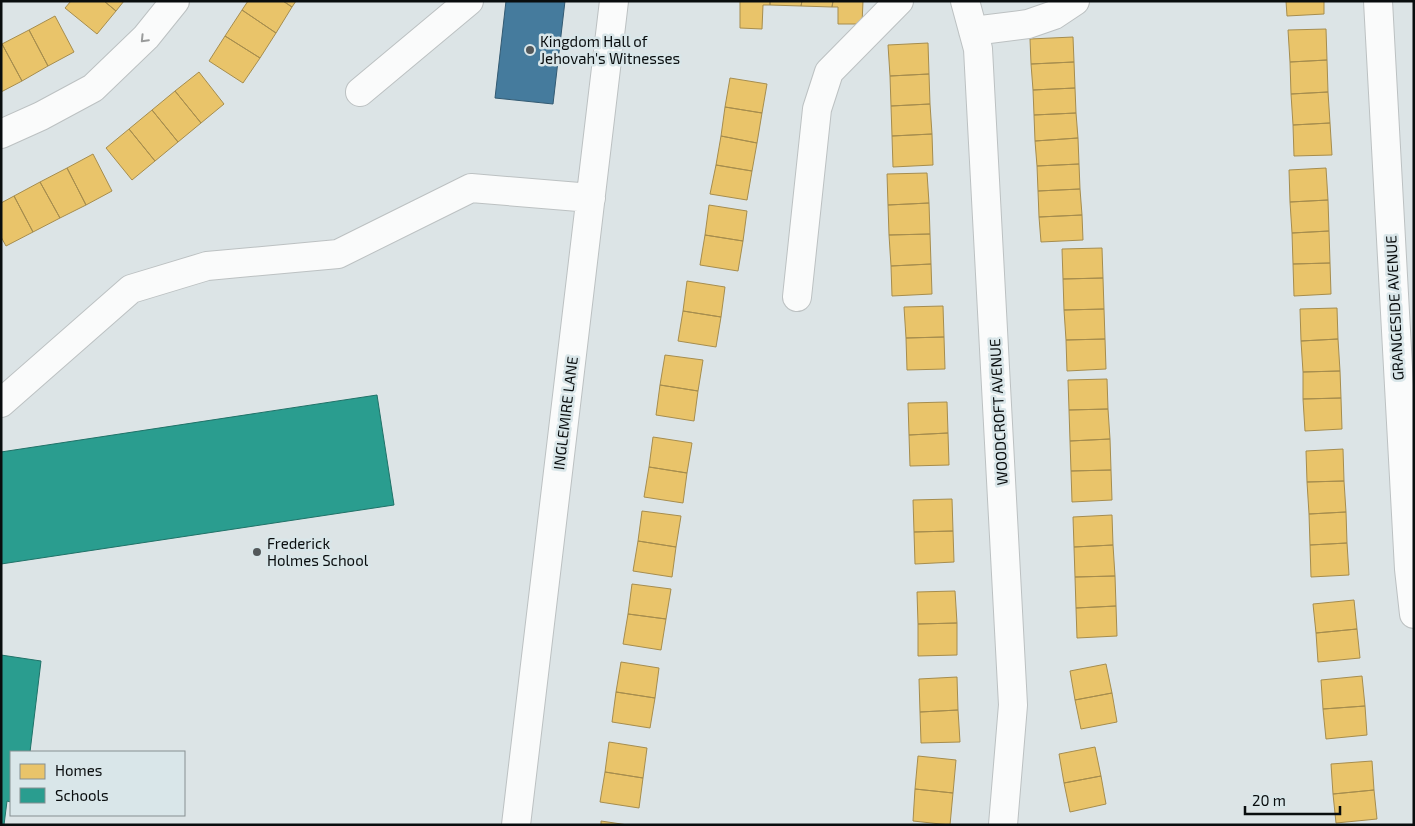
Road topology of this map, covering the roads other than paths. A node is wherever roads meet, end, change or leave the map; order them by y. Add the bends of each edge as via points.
1 (175, 1) edge
2 (469, 1) edge
3 (614, 1) edge
4 (899, 1) edge
5 (965, 1) edge
6 (1075, 1) edge
7 (1378, 1) edge
8 (973, 31) junction
9 (360, 92) dead end
10 (1, 134) edge
11 (590, 198) junction
12 (796, 297) dead end
13 (1, 403) edge
14 (1414, 614) edge
15 (516, 825) edge
16 (1003, 825) edge

1 -> 10 street via 146,37 93,88
2 - 9 street
3 - 11 street, INGLEMIRE LANE
4 - 12 street via 829,72 817,109
5 - 8 street, WOODCROFT AVENUE
6 - 8 street via 1054,15 1028,24
7 - 14 street, GRANGESIDE AVENUE via 1408,559
8 - 16 street, WOODCROFT AVENUE via 979,59 1014,705
11 - 13 street via 471,188 338,254 207,266 131,289
11 - 15 street, INGLEMIRE LANE

